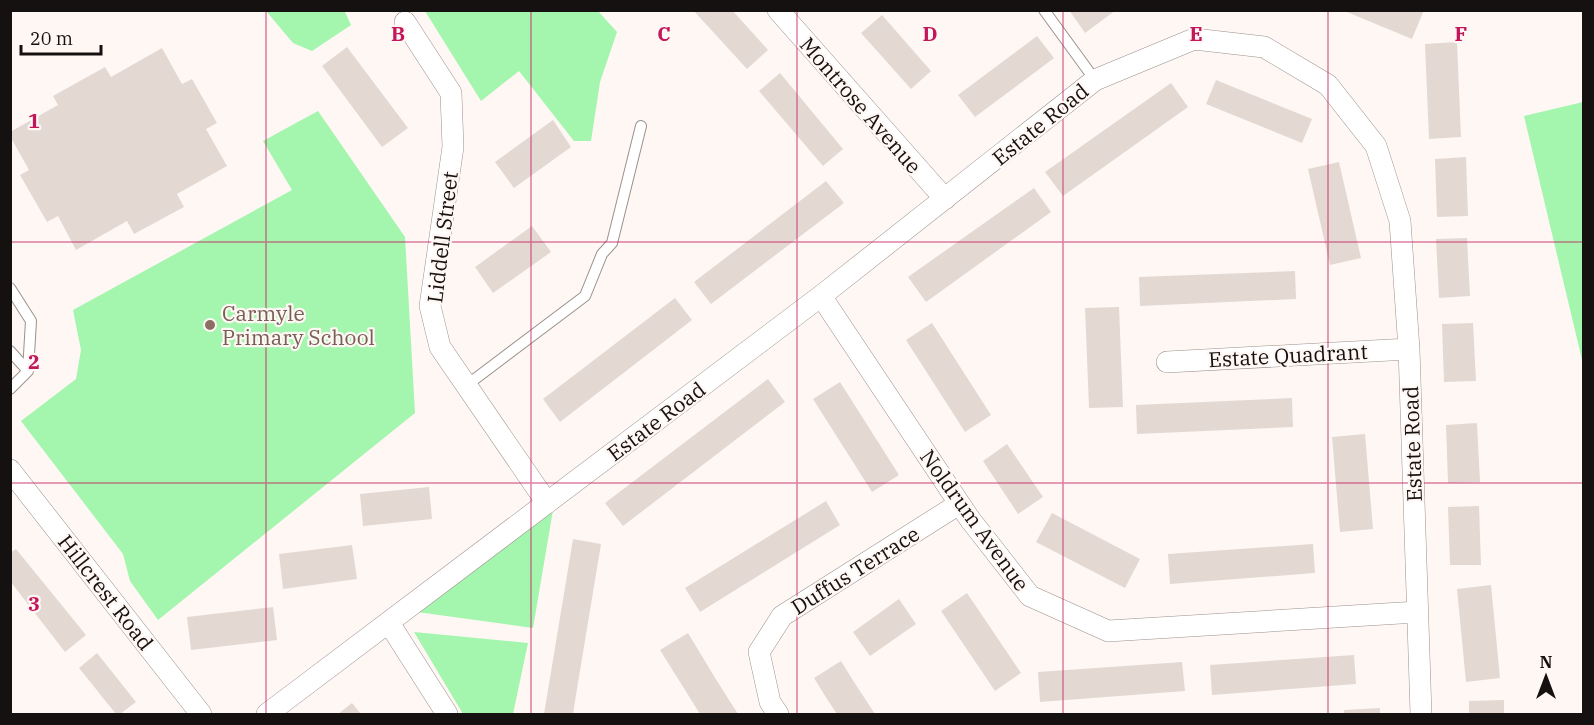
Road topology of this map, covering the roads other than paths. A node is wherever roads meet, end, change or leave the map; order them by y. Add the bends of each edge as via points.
1 (778, 10) edge
2 (1044, 10) edge
3 (405, 22) dead end
4 (1095, 80) junction
5 (641, 126) dead end
6 (945, 200) junction
7 (10, 288) edge
8 (821, 296) junction
9 (1409, 349) junction
10 (10, 351) edge
11 (1167, 362) dead end
12 (28, 371) junction
13 (467, 385) junction
14 (10, 389) edge
15 (10, 470) edge
16 (547, 503) junction
17 (959, 504) junction
18 (1417, 612) junction
19 (389, 623) junction
20 (201, 714) edge
21 (267, 714) edge
22 (447, 714) edge
23 (778, 714) edge
24 (1421, 714) edge

1 - 6 street, Montrose Avenue
2 - 4 lane
3 - 13 street, Liddell Street via 451,93 453,147 430,306 440,347
4 - 6 street, Estate Road
4 - 9 street, Estate Road via 1194,39 1264,47 1328,85 1376,146 1400,221
5 - 13 lane via 612,243 602,254 585,296
6 - 8 street, Estate Road
7 - 12 lane via 31,321
8 - 16 street, Estate Road
8 - 17 street, Noldrum Avenue
9 - 11 street, Estate Quadrant
9 - 18 street, Estate Road
10 - 12 lane
12 - 14 lane
13 - 16 street, Liddell Street
15 - 20 street, Hillcrest Road
16 - 19 street, Estate Road
17 - 18 street, Noldrum Avenue via 1030,596 1108,631
17 - 23 street, Duffus Terrace via 782,616 759,652 770,702
18 - 24 street, Estate Road
19 - 21 street, Estate Road
19 - 22 street

